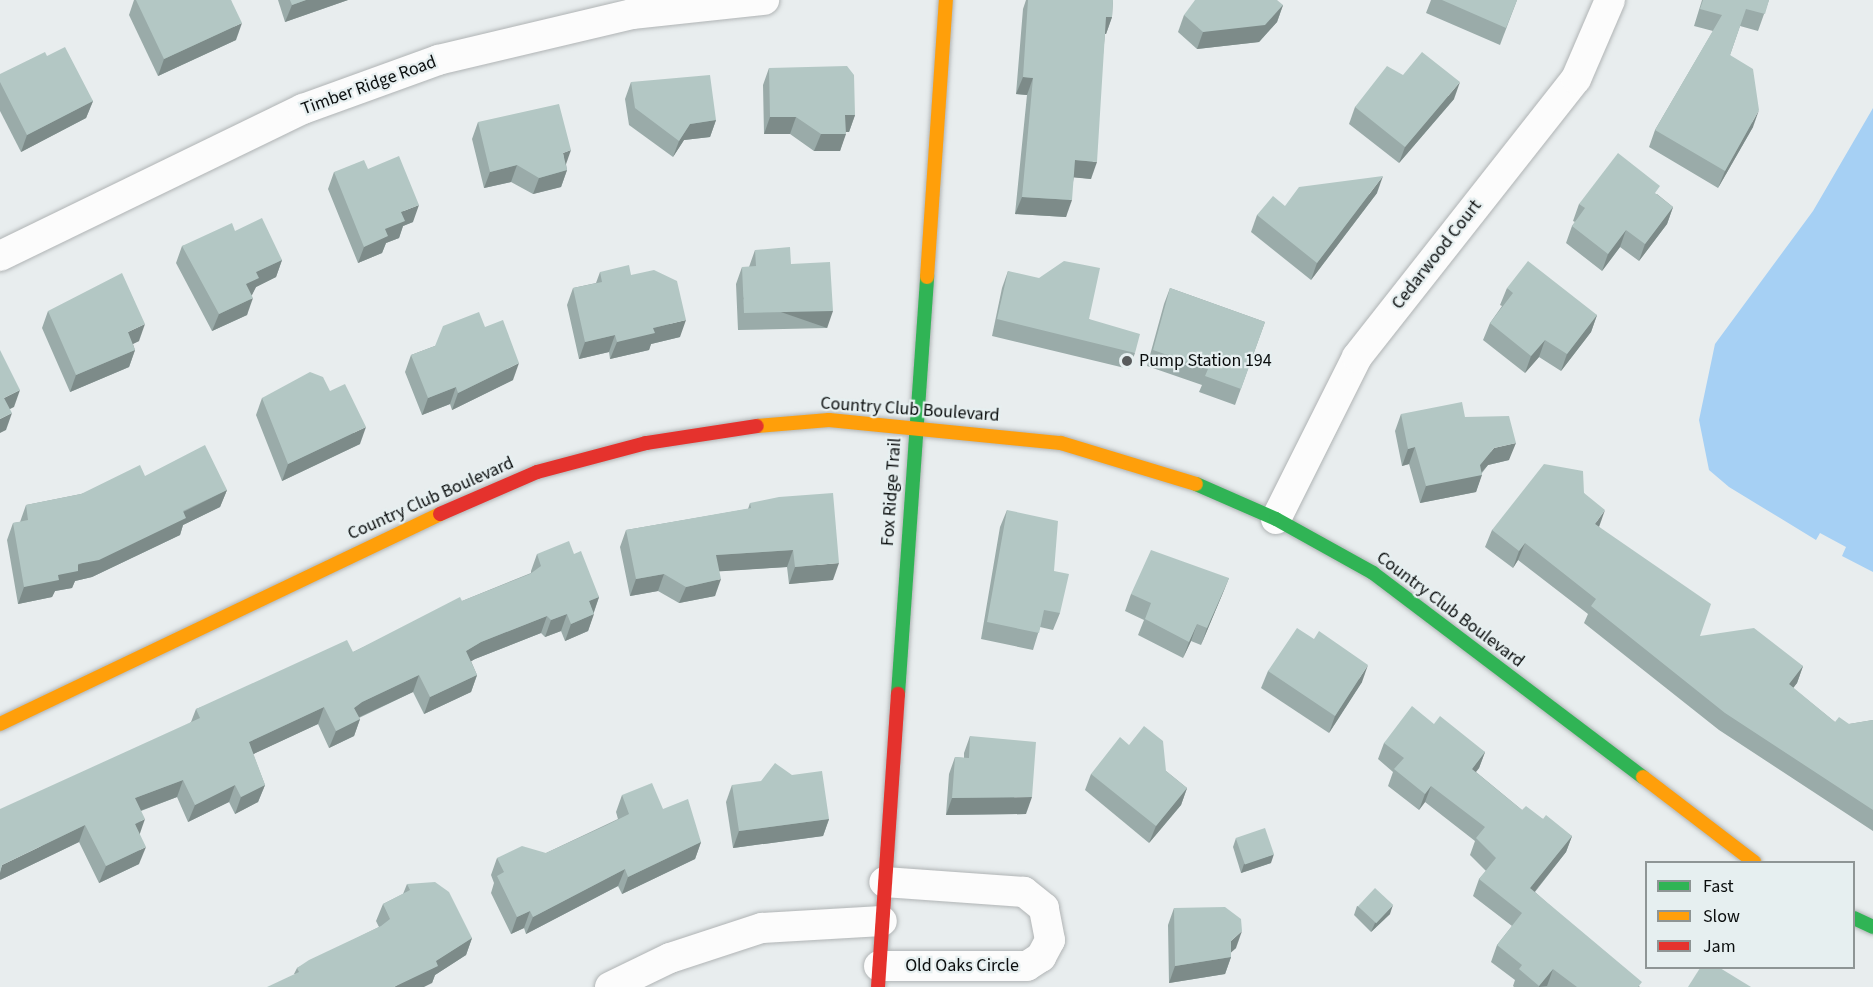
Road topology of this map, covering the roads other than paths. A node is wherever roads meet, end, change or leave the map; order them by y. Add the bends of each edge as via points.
1 (764, 0) edge
2 (946, 0) edge
3 (1610, 0) edge
4 (0, 256) edge
5 (915, 426) junction
6 (1276, 519) junction
7 (0, 724) edge
8 (1753, 861) edge
9 (884, 882) junction
10 (1855, 918) edge
11 (882, 921) junction
12 (1873, 927) edge
13 (879, 976) edge
14 (610, 987) edge

1 - 4 street, Timber Ridge Road via 632,14 438,60 303,109
2 - 5 street, Fox Ridge Trail
3 - 6 street, Cedarwood Court via 1576,79 1357,357
5 - 6 street, Country Club Boulevard via 1061,443 1194,483
5 - 7 street, Country Club Boulevard via 829,420 724,429 646,442 537,472 382,540
5 - 9 street, Fox Ridge Trail
6 - 8 street, Country Club Boulevard via 1373,573 1446,625
9 - 11 street, Fox Ridge Trail
9 - 13 street, Old Oaks Circle via 1024,892 1044,908 1050,940 1041,957 1027,966
10 - 12 street
11 - 13 street, Fox Ridge Trail
11 - 14 street via 762,928 670,958

